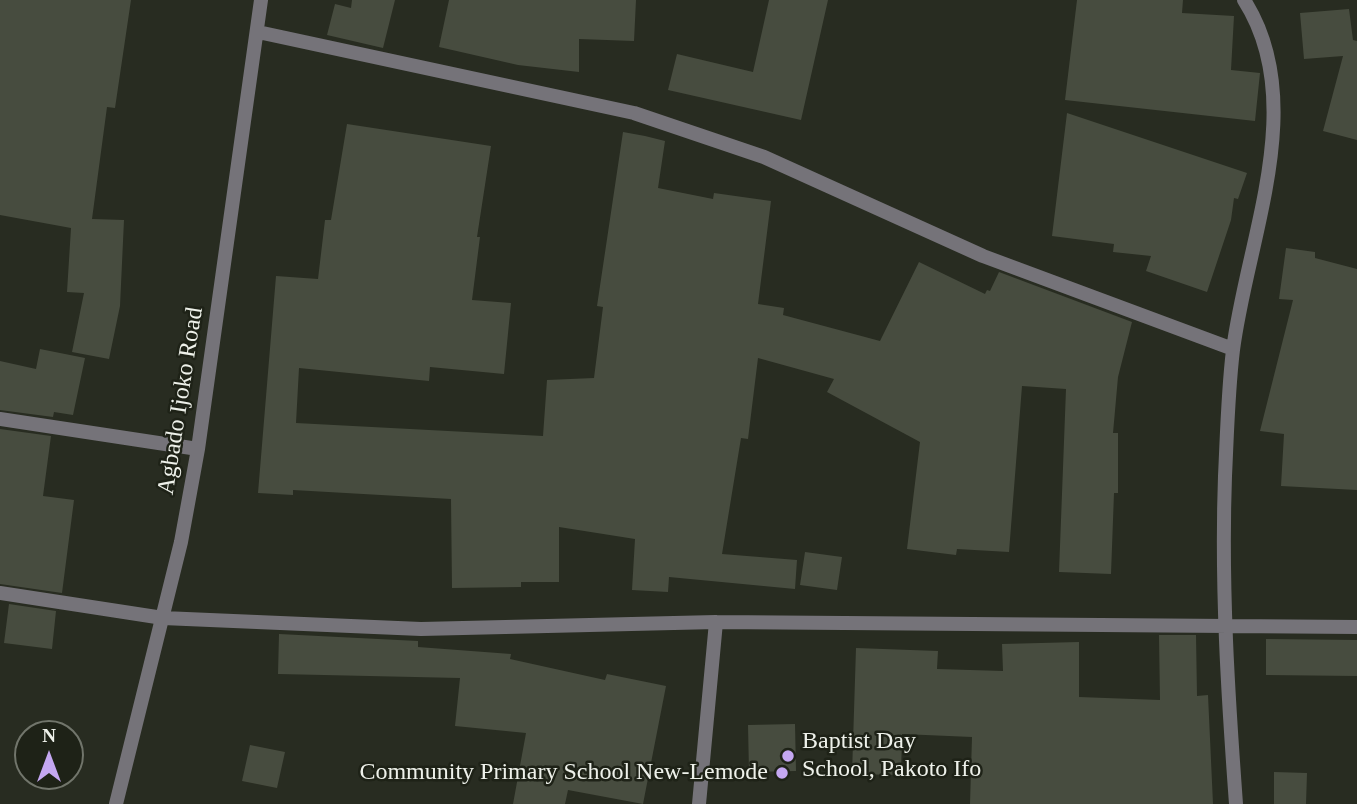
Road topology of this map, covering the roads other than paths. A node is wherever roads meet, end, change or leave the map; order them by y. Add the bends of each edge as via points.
1 (261, 0) edge
2 (1244, 0) edge
3 (258, 32) junction
4 (1233, 349) junction
5 (0, 419) edge
6 (198, 449) junction
7 (0, 593) edge
8 (163, 618) junction
9 (716, 622) junction
10 (1223, 626) junction
11 (1357, 627) edge
12 (116, 804) edge
13 (699, 804) edge
14 (1236, 804) edge

1 - 3 street, Agbado Ijoko Road
2 - 4 street via 1261,24 1275,98 1266,187
3 - 4 street via 634,113 764,157 983,257
3 - 6 street, Agbado Ijoko Road
4 - 10 street
5 - 6 street
6 - 8 street, Agbado Ijoko Road
7 - 8 street
8 - 9 street via 421,628
8 - 12 street, Agbado Ijoko Road
9 - 10 street
9 - 13 street
10 - 11 street
10 - 14 street

